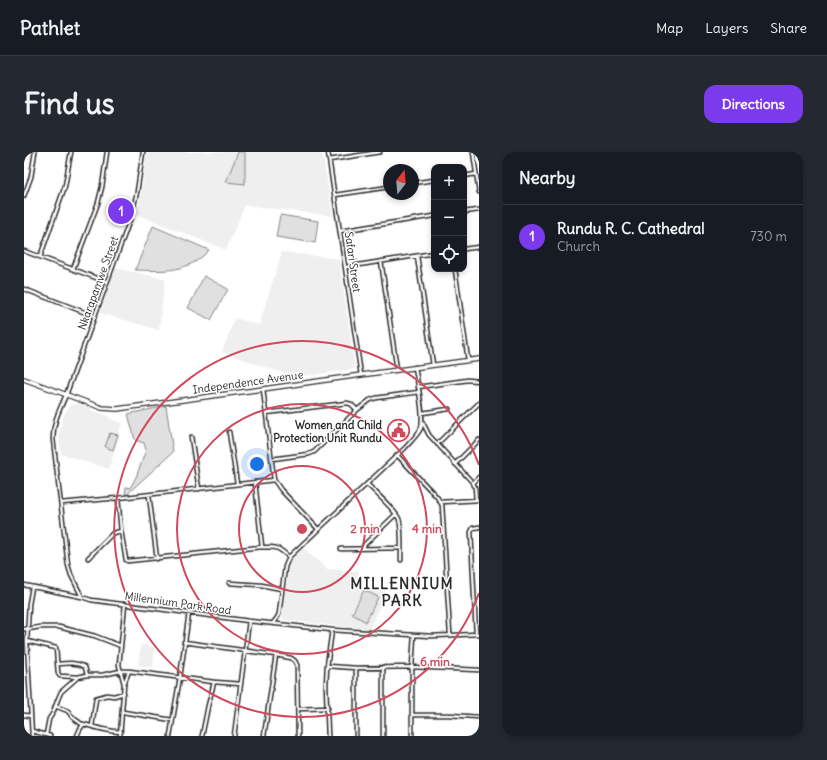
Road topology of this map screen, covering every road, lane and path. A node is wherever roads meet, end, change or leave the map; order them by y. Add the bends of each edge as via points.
1 (35, 152) edge
2 (71, 152) edge
3 (107, 152) edge
4 (144, 152) edge
5 (328, 152) edge
6 (380, 152) edge
7 (473, 152) edge
8 (329, 160) junction
9 (476, 174) junction
10 (467, 176) edge
11 (431, 180) edge
12 (419, 182) edge
13 (383, 188) edge
14 (479, 192) edge
15 (335, 195) junction
16 (24, 196) edge
17 (479, 210) edge
18 (467, 212) edge
19 (431, 216) edge
20 (340, 231) junction
21 (479, 247) edge
22 (467, 249) edge
23 (24, 251) edge
24 (431, 254) edge
25 (417, 256) junction
26 (40, 257) junction
27 (381, 261) junction
28 (346, 267) junction
29 (73, 269) junction
30 (454, 272) edge
31 (107, 282) junction
32 (24, 289) edge
33 (94, 316) junction
34 (479, 359) edge
35 (468, 360) junction
36 (433, 365) junction
37 (415, 367) junction
38 (397, 370) junction
39 (361, 374) junction
40 (24, 379) edge
41 (479, 381) edge
42 (418, 387) junction
43 (263, 389) junction
44 (420, 392) junction
45 (66, 395) junction
46 (479, 403) edge
47 (449, 409) dead end
48 (357, 410) junction
49 (266, 413) junction
50 (422, 413) junction
51 (422, 421) junction
52 (229, 432) dead end
53 (191, 437) dead end
54 (479, 440) edge
55 (437, 444) junction
56 (397, 455) junction
57 (272, 459) junction
58 (455, 464) junction
59 (479, 477) edge
60 (274, 480) junction
61 (255, 482) junction
62 (473, 483) junction
63 (237, 484) junction
64 (367, 484) junction
65 (199, 489) junction
66 (149, 495) junction
67 (118, 498) junction
68 (478, 500) edge
69 (441, 502) junction
70 (61, 504) junction
71 (396, 514) junction
72 (479, 527) edge
73 (319, 529) junction
74 (121, 531) junction
75 (262, 547) junction
76 (363, 548) junction
77 (401, 548) junction
78 (341, 549) dead end
79 (289, 557) junction
80 (88, 558) dead end
81 (157, 558) junction
82 (402, 560) dead end
83 (229, 583) dead end
84 (24, 585) edge
85 (32, 587) junction
86 (282, 589) junction
87 (82, 597) junction
88 (125, 604) junction
89 (189, 613) junction
90 (249, 621) junction
91 (273, 624) junction
92 (24, 629) edge
93 (28, 630) junction
94 (332, 630) junction
95 (450, 634) junction
96 (477, 634) edge
97 (414, 635) junction
98 (27, 642) junction
99 (184, 642) junction
100 (121, 646) junction
101 (26, 649) edge
102 (246, 651) junction
103 (276, 655) junction
104 (58, 664) junction
105 (327, 666) junction
106 (383, 667) junction
107 (412, 667) junction
108 (356, 668) junction
109 (479, 670) edge
110 (121, 671) junction
111 (129, 671) junction
112 (87, 675) junction
113 (78, 677) junction
114 (180, 677) junction
115 (214, 682) junction
116 (124, 684) junction
117 (241, 684) junction
118 (124, 693) junction
119 (55, 706) junction
120 (328, 708) junction
121 (298, 709) junction
122 (123, 712) junction
123 (24, 715) edge
124 (411, 715) junction
125 (31, 716) junction
126 (479, 717) edge
127 (172, 720) junction
128 (83, 725) junction
129 (92, 726) junction
130 (32, 731) junction
131 (120, 734) edge
132 (46, 735) junction
133 (32, 736) edge
134 (50, 736) edge
135 (77, 736) edge
136 (170, 736) edge
137 (202, 736) edge
138 (234, 736) edge
139 (264, 736) edge
140 (298, 736) edge
141 (328, 736) edge
142 (356, 736) edge
143 (383, 736) edge
144 (412, 736) edge

1 - 16 street via 31,177
2 - 26 street via 65,186
3 - 29 street via 98,203
4 - 31 street, Nkarapamwe Street via 132,214
5 - 8 street, Safari Street
6 - 8 street
7 - 9 street
8 - 15 street, Safari Street
9 - 10 street
9 - 14 street
11 - 12 street
13 - 15 street
15 - 20 street, Safari Street
17 - 18 street
19 - 20 street
20 - 28 street, Safari Street
21 - 22 street
23 - 26 street
24 - 25 street
25 - 27 street
25 - 36 street
26 - 29 street
27 - 28 street
27 - 38 street
28 - 39 street, Safari Street
29 - 31 street
30 - 35 street
31 - 33 street, Nkarapamwe Street
32 - 33 street
33 - 45 street, Nkarapamwe Street
34 - 35 street, Independence Avenue
35 - 36 street, Independence Avenue
36 - 37 street, Independence Avenue
37 - 38 street, Independence Avenue
37 - 42 street
38 - 39 street, Independence Avenue
39 - 43 street, Independence Avenue
40 - 45 street, Independence Avenue
41 - 42 street via 468,380
42 - 44 street
43 - 45 street, Independence Avenue via 117,409 102,408
43 - 49 street
44 - 48 street via 373,399
44 - 50 street
45 - 70 street via 53,432
46 - 55 street
47 - 50 street
48 - 49 street via 347,403
48 - 57 street via 314,452
49 - 57 street
50 - 51 street
51 - 55 street
51 - 56 street via 417,434
52 - 63 street
53 - 65 street
54 - 58 street
55 - 58 street
56 - 64 street
56 - 69 street
57 - 60 street
58 - 62 street
59 - 62 street
60 - 61 street
60 - 73 street
61 - 63 street
61 - 75 street
62 - 68 street
63 - 65 street
64 - 71 street
64 - 73 street
65 - 66 street
66 - 67 street
66 - 81 street
67 - 70 street
67 - 74 street
68 - 69 street
69 - 95 street
70 - 87 street via 70,571
71 - 76 street
71 - 77 street via 400,524
72 - 96 street via 473,528 471,532
73 - 79 street
74 - 80 street via 113,534
74 - 81 street via 127,561
75 - 79 street via 277,548
75 - 81 street
76 - 77 street
76 - 78 street
77 - 82 street
79 - 86 street
83 - 86 street
84 - 85 street, Millennium Park Road
85 - 87 street, Millennium Park Road
85 - 93 street
86 - 91 street via 279,614
87 - 88 street, Millennium Park Road
88 - 89 street, Millennium Park Road
88 - 100 street
89 - 90 street, Millennium Park Road
89 - 99 street
90 - 91 street, Millennium Park Road
90 - 102 street
91 - 94 street, Millennium Park Road
92 - 93 street
93 - 98 street
93 - 100 street via 59,627
94 - 97 street, Millennium Park Road
94 - 105 street
95 - 96 street, Millennium Park Road
95 - 97 street, Millennium Park Road
97 - 107 street
98 - 101 street
98 - 104 street via 55,648
99 - 102 street
99 - 114 street
100 - 110 street
101 - 125 street
102 - 103 street
102 - 117 street
103 - 121 street via 293,659 296,663
103 - 139 street
104 - 112 street via 81,665 86,669
104 - 113 street via 59,675
105 - 108 street
105 - 120 street
106 - 107 street
106 - 108 street
106 - 143 street
107 - 109 street
107 - 124 street
108 - 142 street
110 - 111 street
110 - 112 street
110 - 116 street
111 - 114 street
111 - 116 street
112 - 113 street
113 - 119 street via 61,692
114 - 115 street
114 - 127 street
115 - 117 street
115 - 137 street
116 - 118 street
117 - 138 street
118 - 122 street
118 - 129 street via 95,699
119 - 128 street via 66,710
119 - 132 street
120 - 121 street
120 - 141 street
121 - 140 street
122 - 127 street
122 - 131 street
123 - 125 street
124 - 126 street
124 - 144 street
125 - 130 street
127 - 136 street
128 - 129 street
128 - 135 street
129 - 131 street
130 - 132 street
130 - 133 street
132 - 134 street

